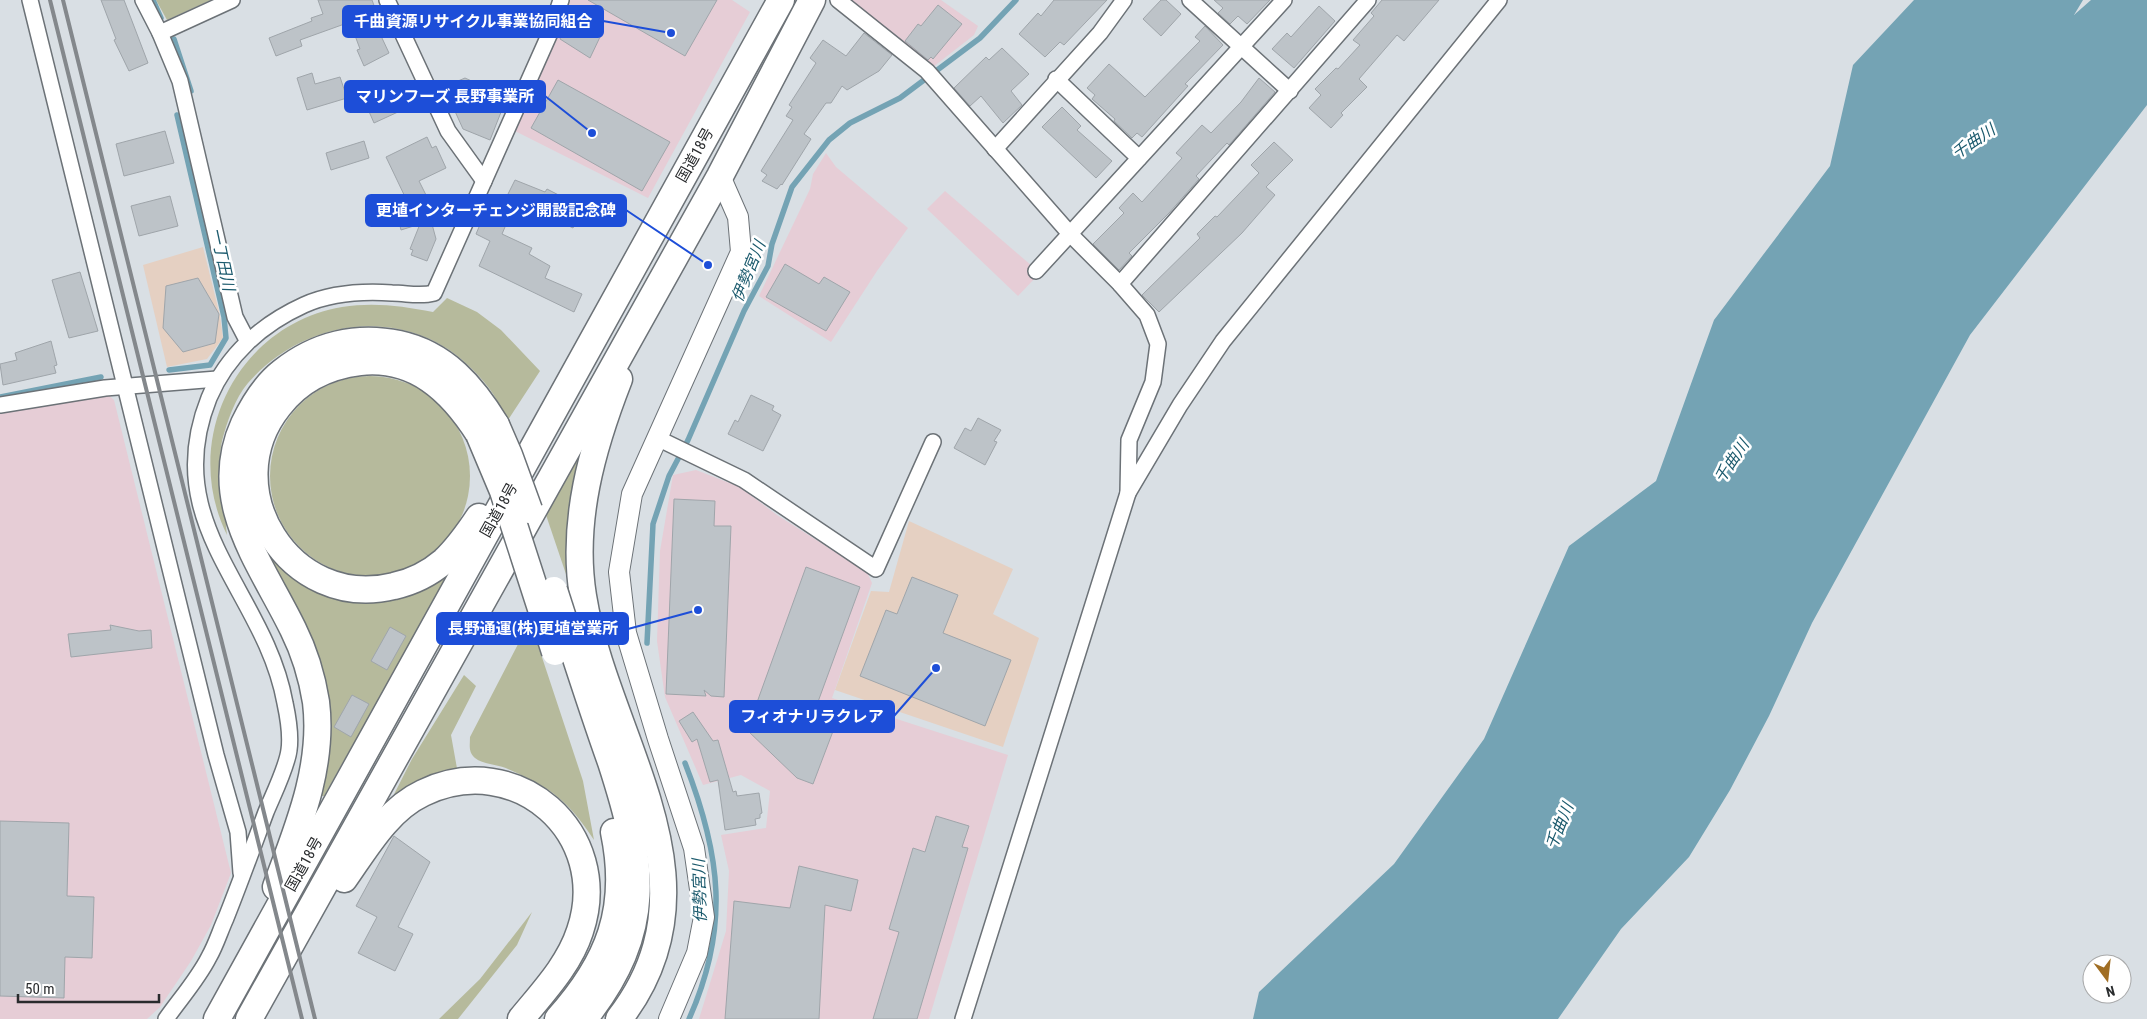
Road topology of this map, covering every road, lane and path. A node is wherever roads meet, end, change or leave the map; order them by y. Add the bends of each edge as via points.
1 (30, 0) edge
2 (142, 0) edge
3 (232, 0) edge
4 (387, 0) edge
5 (561, 0) edge
6 (781, 0) edge
7 (812, 0) edge
8 (838, 0) edge
9 (1124, 0) edge
10 (1190, 0) edge
11 (1284, 0) edge
12 (1368, 0) edge
13 (1499, 0) edge
14 (160, 34) junction
15 (1242, 46) junction
16 (1056, 79) junction
17 (1290, 91) junction
18 (995, 150) junction
19 (1139, 158) junction
20 (720, 176) junction
21 (484, 181) junction
22 (1071, 235) junction
23 (1036, 271) dead end
24 (1120, 284) junction
25 (649, 299) junction
26 (247, 340) junction
27 (217, 379) junction
28 (569, 383) junction
29 (126, 386) junction
30 (0, 405) edge
31 (487, 429) junction
32 (665, 442) junction
33 (933, 442) dead end
34 (1128, 493) junction
35 (563, 648) junction
36 (242, 879) junction
37 (247, 967) junction
38 (166, 1019) edge
39 (217, 1019) edge
40 (250, 1019) edge
41 (521, 1019) edge
42 (558, 1019) edge
43 (584, 1019) edge
44 (619, 1019) edge
45 (669, 1019) edge
46 (963, 1019) edge

1 - 29 street
2 - 14 street
3 - 14 street
4 - 21 street via 448,131
5 - 21 street via 550,33
6 - 28 highway, 国道18号
7 - 20 highway, 国道18号
8 - 18 street via 932,75
9 - 16 street via 1100,32
10 - 15 street
11 - 15 street
12 - 17 street
13 - 34 street via 1223,340
14 - 26 street via 180,81 235,317
15 - 17 street
15 - 19 street
16 - 18 street
16 - 19 street
17 - 24 street
18 - 22 street
19 - 22 street
20 - 25 highway, 国道18号
20 - 32 street via 738,217 741,252
21 - 26 street via 434,293 421,296 368,292 337,296 293,310
22 - 23 street
22 - 24 street
24 - 34 street via 1147,315 1158,344 1153,382 1129,440
25 - 40 highway, 国道18号
25 - 44 highway via 612,396 594,455 585,490 579,548 583,597 656,830 664,884 660,936 633,1000
26 - 27 street
27 - 29 street
27 - 36 street via 205,408 199,438 195,472 200,507 212,543 265,640 281,680 289,750
28 - 31 highway via 458,546 437,566 406,583 383,589 359,590 321,581 303,571 286,555 273,538 263,516 256,495 255,471 264,429 288,394 307,379 326,370 369,361 411,370 448,392
28 - 37 highway, 国道18号
29 - 30 street
29 - 36 street via 216,755 238,832
31 - 35 highway, bridge via 503,491
31 - 37 highway via 468,384 450,368 430,355 392,342 361,340 337,344 296,361 260,394 245,422 233,459 235,507 252,554 294,630 303,653 312,679 318,730 312,780 304,808
32 - 33 street via 744,480 876,569
32 - 45 street via 632,494 619,572 626,632 694,848 704,917 698,953
34 - 46 street
35 - 42 highway via 607,807 618,852 619,876 608,945 586,987
35 - 43 highway via 623,800 637,867 635,914 622,960
36 - 38 street via 209,957
37 - 39 highway, 国道18号
40 - 41 highway via 369,843 389,819 422,793 442,786 485,781 529,793 563,821 583,861 587,883 586,907 572,952

